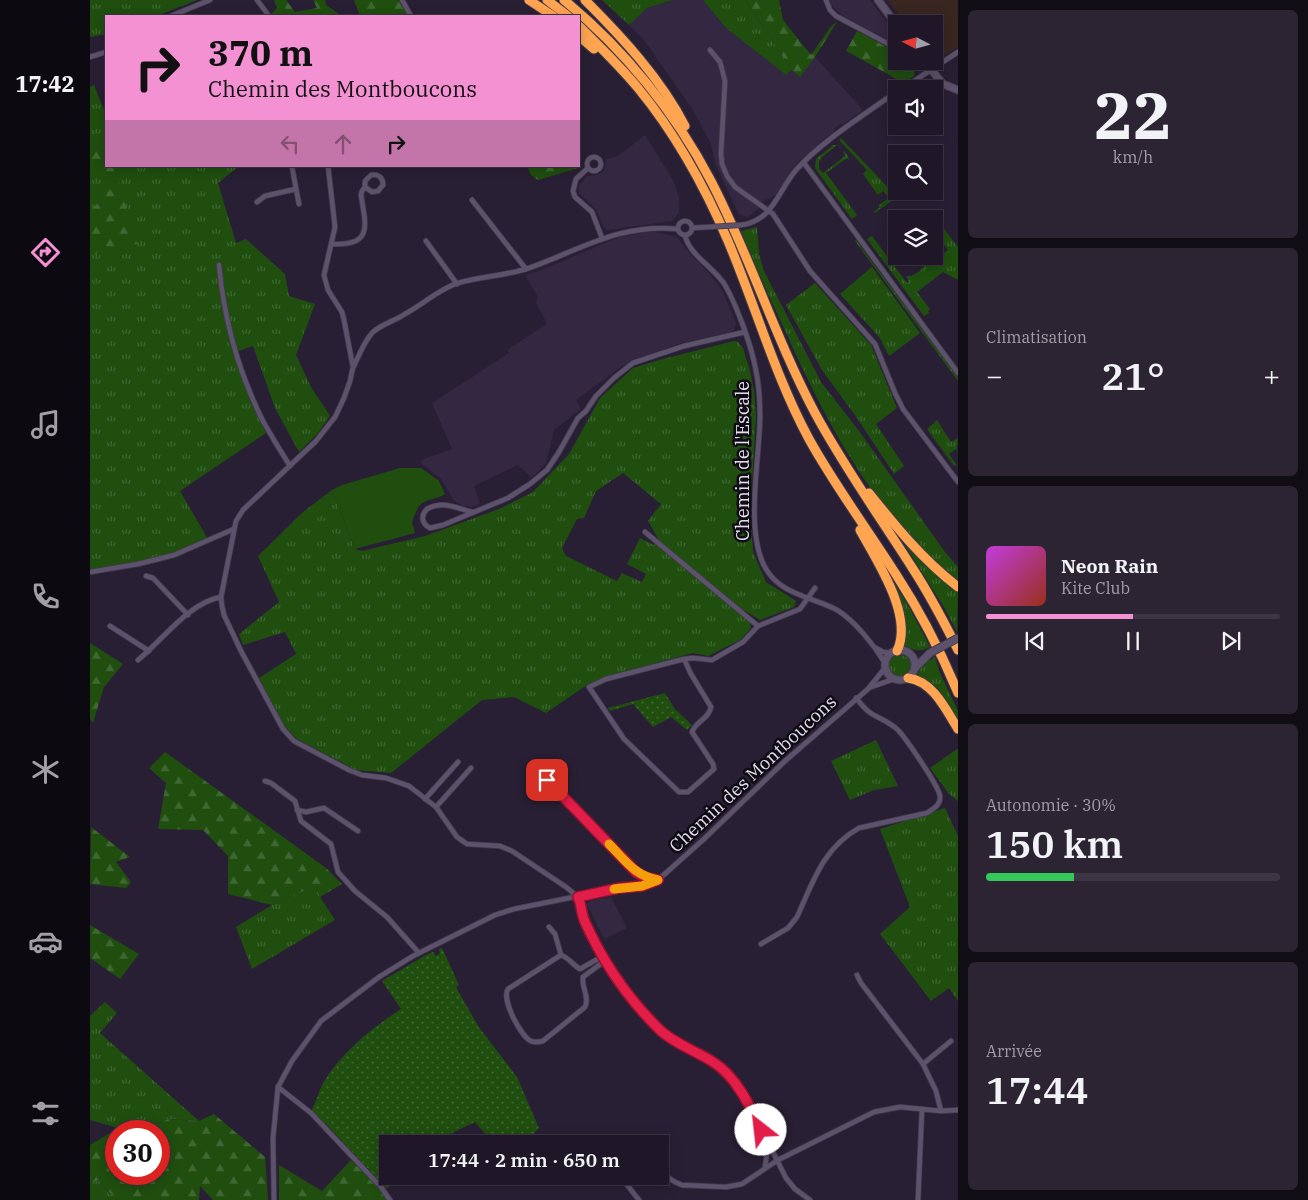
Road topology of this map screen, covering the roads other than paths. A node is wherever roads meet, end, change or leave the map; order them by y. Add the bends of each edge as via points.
1 (210, 0) edge
2 (257, 0) edge
3 (402, 0) edge
4 (529, 0) edge
5 (547, 0) edge
6 (564, 0) edge
7 (585, 0) edge
8 (826, 0) edge
9 (878, 0) edge
10 (173, 15) edge
11 (268, 15) edge
12 (411, 15) edge
13 (552, 15) edge
14 (567, 15) edge
15 (889, 15) edge
16 (580, 27) edge
17 (580, 37) edge
18 (888, 44) edge
19 (710, 50) dead end
20 (105, 52) edge
21 (958, 52) edge
22 (90, 58) edge
23 (943, 62) edge
24 (930, 70) joint
25 (915, 80) edge
26 (958, 90) edge
27 (888, 98) edge
28 (651, 105) junction
29 (698, 158) junction
30 (804, 162) junction
31 (292, 167) edge
32 (328, 167) edge
33 (588, 168) dead end
34 (365, 187) junction
35 (296, 189) junction
36 (472, 200) dead end
37 (257, 202) dead end
38 (300, 204) dead end
39 (769, 210) junction
40 (692, 228) junction
41 (678, 229) junction
42 (685, 236) junction
43 (602, 238) junction
44 (426, 241) dead end
45 (332, 244) junction
46 (219, 265) dead end
47 (526, 269) junction
48 (457, 284) junction
49 (745, 332) junction
50 (353, 368) junction
51 (958, 373) edge
52 (838, 453) junction
53 (290, 466) junction
54 (958, 482) edge
55 (838, 486) junction
56 (472, 512) junction
57 (234, 529) junction
58 (645, 532) dead end
59 (90, 572) edge
60 (146, 576) dead end
61 (958, 587) edge
62 (815, 588) dead end
63 (221, 596) junction
64 (808, 599) junction
65 (188, 615) junction
66 (110, 626) dead end
67 (758, 626) junction
68 (958, 638) edge
69 (872, 646) junction
70 (958, 650) edge
71 (149, 651) junction
72 (894, 652) junction
73 (930, 653) junction
74 (909, 654) junction
75 (684, 659) junction
76 (138, 660) dead end
77 (885, 666) junction
78 (915, 668) junction
79 (908, 678) junction
80 (894, 679) junction
81 (868, 689) junction
82 (958, 693) edge
83 (856, 698) junction
84 (958, 729) edge
85 (458, 762) dead end
86 (560, 762) dead end
87 (471, 768) dead end
88 (265, 782) dead end
89 (425, 799) junction
90 (436, 808) junction
91 (298, 810) junction
92 (358, 831) dead end
93 (658, 880) junction
94 (578, 897) junction
95 (549, 926) dead end
96 (761, 944) dead end
97 (419, 953) junction
98 (561, 955) junction
99 (604, 958) junction
100 (856, 975) dead end
101 (951, 1041) dead end
102 (924, 1064) junction
103 (278, 1087) junction
104 (922, 1109) junction
105 (958, 1110) edge
106 (941, 1111) junction
107 (768, 1143) junction
108 (778, 1160) junction
109 (765, 1168) junction
110 (669, 1178) edge
111 (627, 1185) edge
112 (274, 1200) edge
113 (390, 1200) edge
114 (639, 1200) edge
115 (810, 1200) edge
116 (918, 1200) edge

1 - 10 street
2 - 11 street
3 - 12 street
4 - 13 highway
5 - 14 highway
6 - 29 highway via 637,71 671,115
7 - 29 highway via 657,82 684,124
8 - 18 street via 836,16
9 - 15 street
16 - 28 highway
17 - 28 highway
19 - 39 street via 720,62 725,81 722,164 735,186
20 - 22 street
21 - 23 street
24 - 25 street
24 - 26 street via 943,84
27 - 30 street
28 - 55 highway via 718,217 788,395 809,439
29 - 52 highway via 729,218 802,388
30 - 39 street
30 - 51 street
31 - 35 street
32 - 45 street via 335,227
33 - 43 street via 576,179 572,191 592,212
34 - 34 street via 378,192 383,185 382,179 374,174 368,176
34 - 45 street via 362,195 364,233 356,242
35 - 37 street via 265,196
35 - 38 street
36 - 47 street
39 - 40 street, bridge via 758,220 741,225
39 - 54 street via 810,271 875,344 903,409
40 - 41 street via 689,222 684,221
40 - 42 street
41 - 42 street
41 - 43 street via 644,228
42 - 49 street, Chemin de l'Escale via 692,251 724,285
43 - 47 street
44 - 48 street
45 - 50 street via 324,275 342,312
46 - 53 street via 224,304 241,365 264,422
47 - 48 street
48 - 50 street via 372,334
49 - 56 street via 684,346 633,363 602,390 578,418 547,470 508,498
49 - 64 street, Chemin de l'Escale via 759,394 755,482 758,553 773,578
50 - 53 street via 335,417
52 - 61 highway via 902,535
52 - 70 highway via 913,569
53 - 57 street via 243,510
55 - 72 highway via 895,602 902,635
55 - 82 highway via 917,608
56 - 56 street via 441,504 426,509 423,521 433,528
57 - 59 street via 174,556
57 - 63 street
58 - 67 street
60 - 65 street via 153,578
62 - 64 street
63 - 65 street via 207,601
63 - 89 street via 224,615 241,651 282,729 294,741 349,770 400,782
64 - 67 street via 800,609
64 - 69 street, Chemin de l'Escale via 841,613
65 - 71 street
66 - 71 street
67 - 75 street via 743,642 712,660
68 - 73 street, bridge
69 - 72 street, Chemin de l'Escale via 884,652
69 - 77 street, Chemin de l'Escale
71 - 76 street
72 - 74 street
72 - 77 street
73 - 74 street
73 - 78 street
74 - 78 street
75 - 75 street via 711,707 708,716 692,732 714,769 683,793 624,738 589,687 606,679
77 - 80 street via 888,675
77 - 81 street, Chemin des Montboucons
78 - 79 street
79 - 80 street
79 - 84 highway via 931,690
80 - 81 street, Chemin des Montboucons
81 - 83 street, Chemin des Montboucons
83 - 93 street, Chemin des Montboucons
83 - 96 street via 864,708 898,730 938,790 939,802 927,813 859,828 843,839 826,856 792,924
85 - 89 street
86 - 93 street via 547,780 636,872
87 - 90 street
88 - 91 street via 295,801
89 - 90 street
90 - 94 street via 457,837 467,844 500,846 512,851
91 - 92 street via 306,812 324,808
91 - 97 street via 301,821 331,844 338,872 387,917
93 - 94 street, Chemin des Montboucons via 642,886
94 - 97 street, Chemin des Montboucons via 495,915
94 - 99 street via 584,921
95 - 98 street via 556,934
97 - 103 street, Chemin des Montboucons via 379,977 321,1021
98 - 99 street via 580,969
98 - 99 street via 506,993 519,1029 530,1041 543,1041 586,1007 583,977
99 - 107 street via 638,1006 662,1032 727,1074
100 - 102 street
101 - 102 street
102 - 106 street
103 - 112 street via 273,1138
103 - 113 street via 311,1113 382,1187
104 - 106 street
104 - 108 street via 900,1107 874,1112
104 - 116 street
105 - 106 street
107 - 108 street
107 - 109 street
108 - 109 street
108 - 115 street via 786,1178
109 - 110 street via 742,1184 726,1187 682,1185
111 - 114 street

